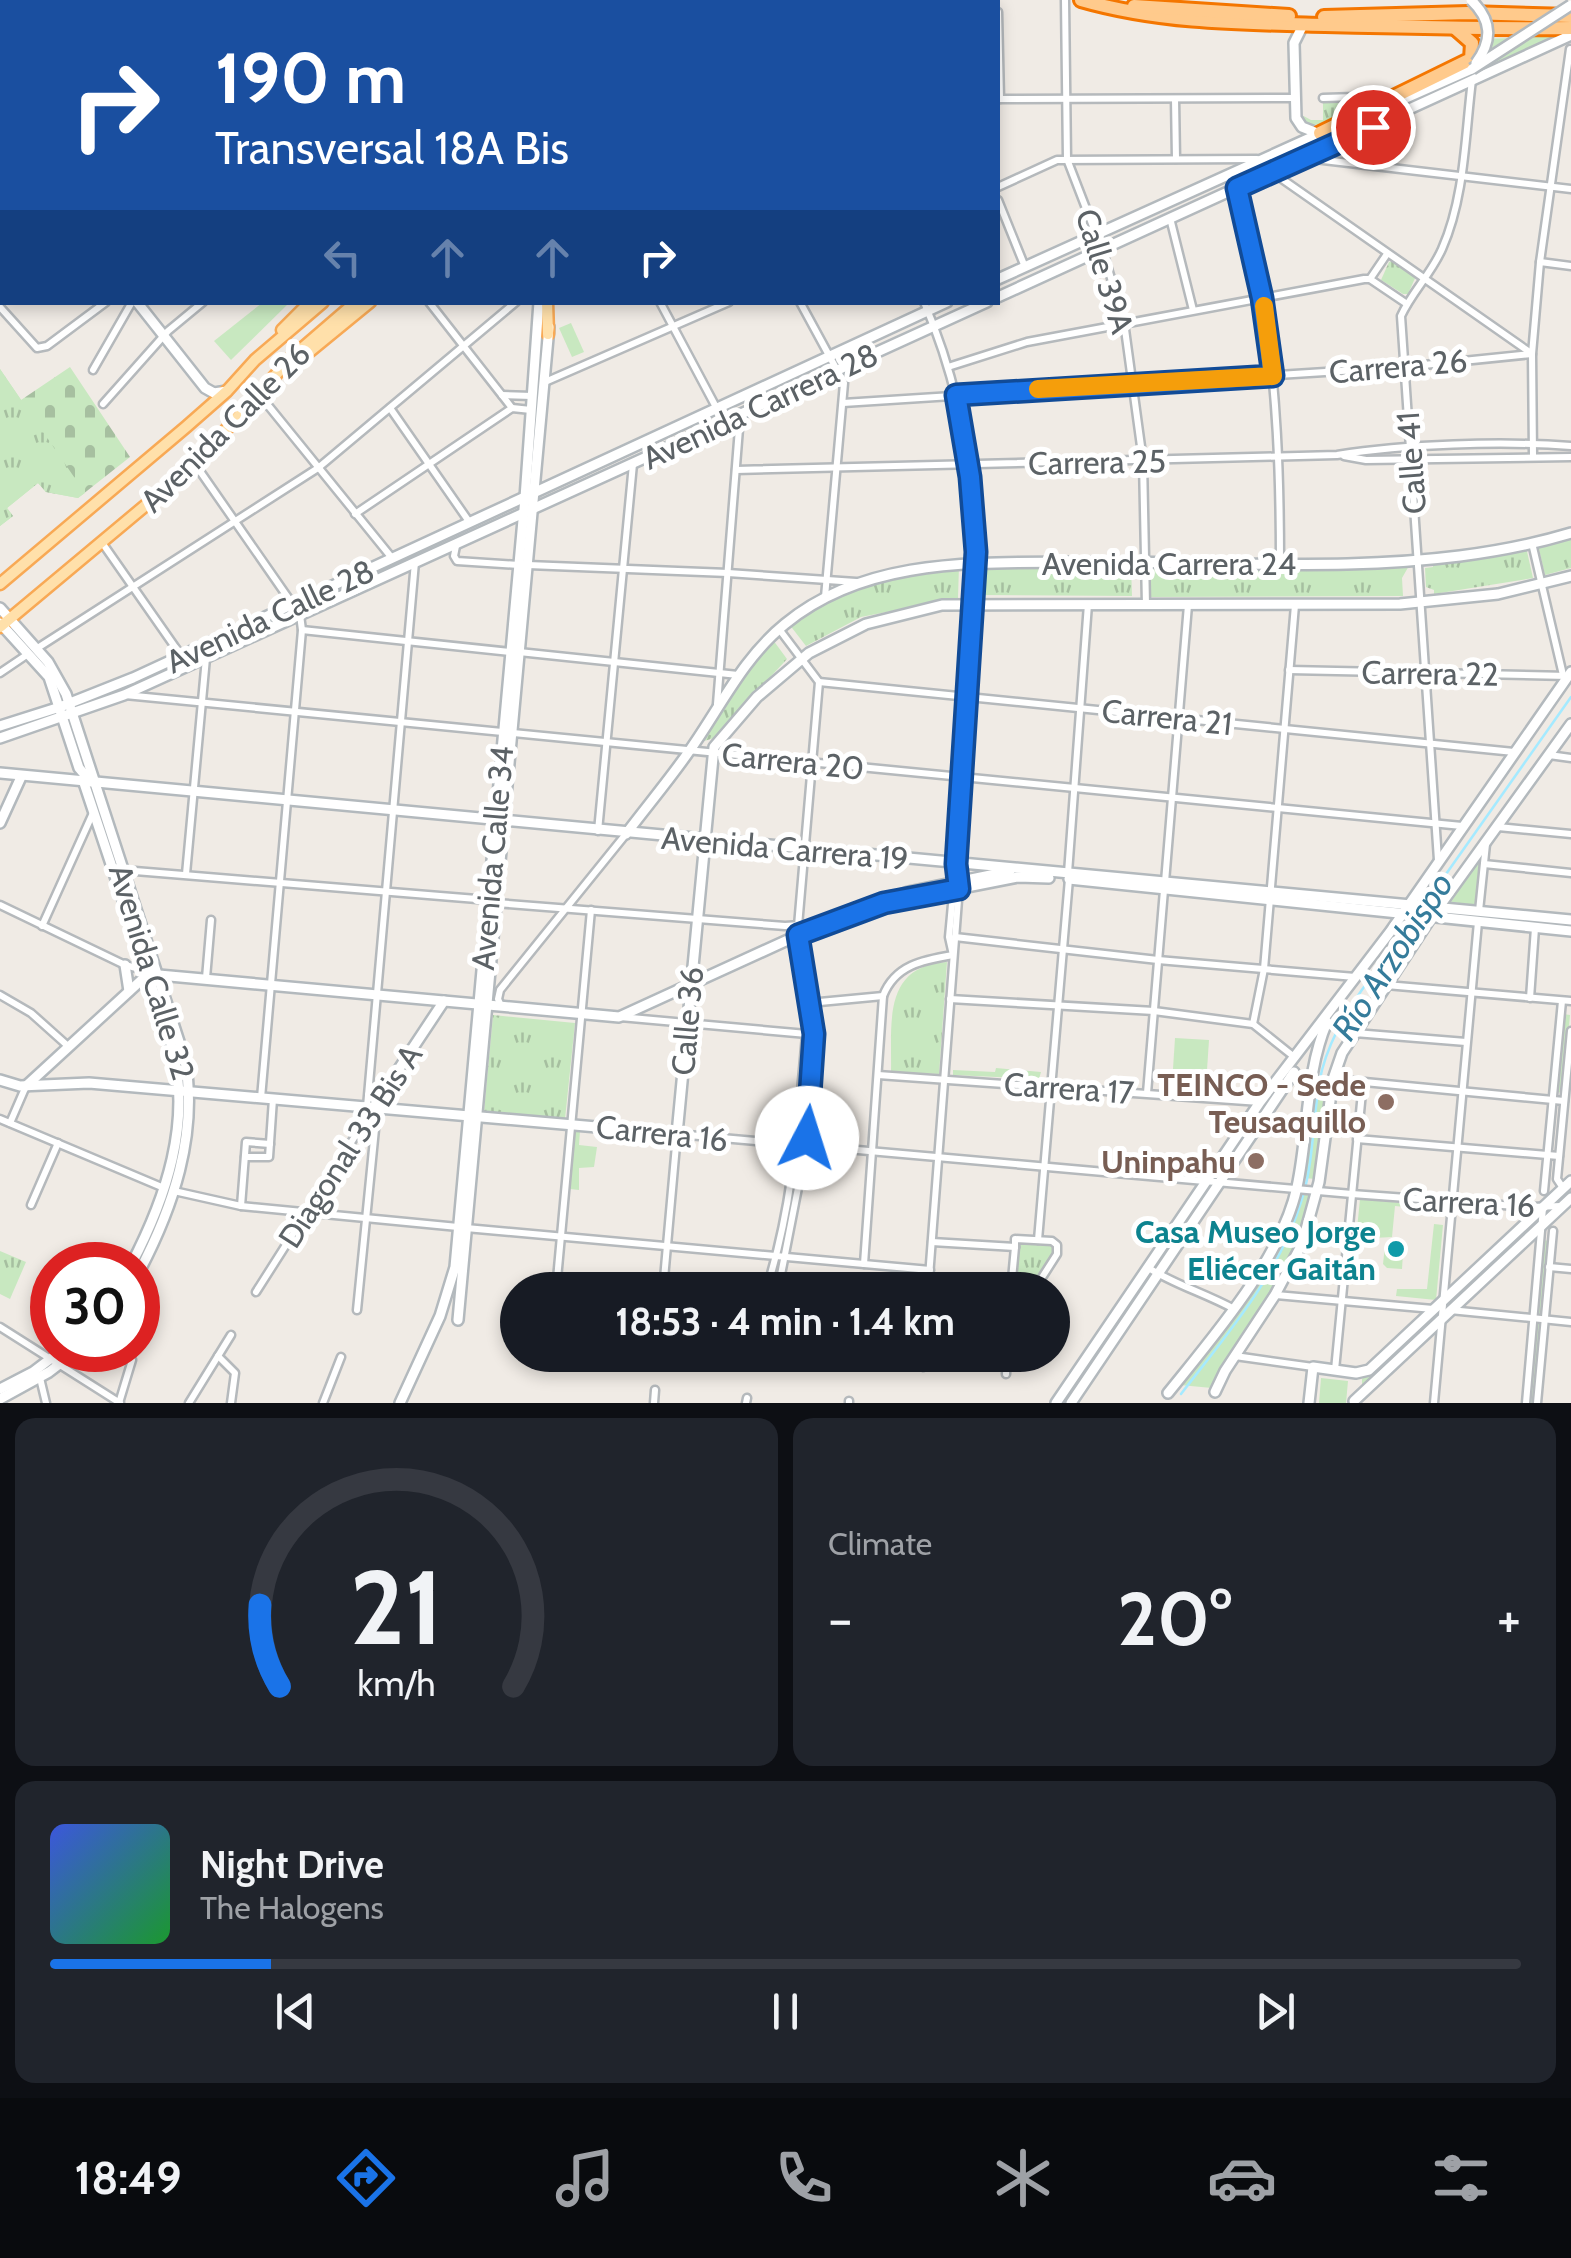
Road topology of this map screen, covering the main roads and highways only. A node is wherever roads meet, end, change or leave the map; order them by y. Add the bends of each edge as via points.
1 (1081, 0) edge
2 (1092, 0) edge
3 (1471, 0) edge
4 (1571, 5) edge
5 (1571, 16) edge
6 (1328, 17) junction
7 (1303, 24) junction
8 (1392, 27) junction
9 (1456, 29) junction
10 (1571, 31) edge
11 (1472, 68) junction
12 (1320, 133) junction
13 (1000, 279) edge
14 (1000, 297) edge
15 (138, 305) edge
16 (307, 305) edge
17 (319, 305) edge
18 (353, 305) edge
19 (366, 305) edge
20 (546, 305) edge
21 (546, 305) edge
22 (981, 305) edge
23 (926, 307) edge
24 (548, 334) joint
25 (255, 360) junction
26 (227, 392) junction
27 (258, 392) junction
28 (530, 496) junction
29 (528, 509) junction
30 (1571, 533) edge
31 (1571, 576) edge
32 (0, 584) edge
33 (0, 608) edge
34 (296, 611) junction
35 (3, 623) edge
36 (184, 661) junction
37 (1568, 675) edge
38 (65, 705) junction
39 (68, 716) junction
40 (1571, 724) edge
41 (0, 726) edge
42 (0, 738) edge
43 (713, 753) joint
44 (0, 774) edge
45 (21, 776) junction
46 (88, 784) junction
47 (500, 822) junction
48 (0, 824) edge
49 (626, 834) junction
50 (704, 841) junction
51 (1019, 873) junction
52 (492, 902) junction
53 (1408, 909) junction
54 (1433, 912) junction
55 (1479, 917) junction
56 (1571, 920) edge
57 (1571, 931) edge
58 (125, 965) road end
59 (152, 974) junction
60 (690, 984) junction
61 (129, 991) junction
62 (444, 1001) junction
63 (483, 1004) junction
64 (1330, 1014) junction
65 (1293, 1056) junction
66 (1294, 1072) junction
67 (1314, 1076) junction
68 (1331, 1079) junction
69 (0, 1080) edge
70 (26, 1086) junction
71 (185, 1091) junction
72 (372, 1108) junction
73 (472, 1118) junction
74 (677, 1134) joint
75 (1567, 1184) edge
76 (168, 1189) junction
77 (1567, 1202) edge
78 (462, 1228) junction
79 (142, 1242) edge
80 (149, 1242) edge
81 (1443, 1310) junction
82 (458, 1320) dead end
83 (35, 1372) edge
84 (46, 1372) edge
85 (1356, 1373) junction
86 (0, 1389) edge
87 (1215, 1392) dead end
88 (1168, 1393) dead end
89 (0, 1399) edge
90 (1354, 1401) edge
91 (400, 1403) edge
92 (1056, 1403) edge
93 (1071, 1403) edge
94 (1309, 1403) edge

1 - 7 highway via 1150,16
2 - 6 highway
3 - 11 main road, bridge via 1488,27 1486,48
4 - 11 main road, bridge
5 - 6 highway
6 - 8 highway
7 - 8 highway
7 - 12 main road via 1294,38 1298,124
8 - 9 highway
9 - 10 highway
9 - 12 highway via 1472,44 1471,59
10 - 14 main road
11 - 12 main road
12 - 13 main road
15 - 26 main road via 205,388
16 - 25 main road
17 - 25 main road, Avenida Calle 26
18 - 27 main road, Avenida Calle 26
19 - 27 main road
20 - 24 main road
21 - 28 main road, Avenida Calle 34 via 532,410
22 - 29 main road, Avenida Carrera 28
23 - 28 main road, Avenida Carrera 28
24 - 28 main road, Avenida Calle 34
25 - 26 main road, Avenida Calle 26
26 - 32 main road, Avenida Calle 26
27 - 35 main road, Avenida Calle 26 via 195,464
28 - 29 main road, Avenida Calle 34
28 - 34 main road, Avenida Calle 28
29 - 34 main road, Avenida Calle 28
29 - 47 main road, Avenida Calle 34
30 - 49 main road, Avenida Carrera 24 via 1418,560 976,563 862,583 779,629 738,675
31 - 43 main road, Avenida Carrera 24 via 1498,594 1422,602 942,606 852,630 801,658 742,711
33 - 35 main road, Avenida Calle 32
34 - 36 main road, Avenida Calle 28
34 - 36 main road, Avenida Calle 28 via 206,658
35 - 38 main road, Avenida Calle 32 via 56,674
36 - 38 main road, Avenida Calle 28
36 - 39 main road, Avenida Calle 28 via 124,695
37 - 53 main road
38 - 39 main road, Avenida Calle 32
38 - 41 main road, Avenida Calle 28
39 - 42 main road, Avenida Calle 28
39 - 46 main road, Avenida Calle 32
40 - 54 main road
43 - 50 main road, Calle 36
44 - 45 main road, Avenida Carrera 19
45 - 46 main road, Avenida Carrera 19
45 - 48 main road
46 - 47 main road, Avenida Carrera 19
46 - 59 main road, Avenida Calle 32
46 - 59 main road, Avenida Calle 32
47 - 49 main road, Avenida Carrera 19
47 - 52 main road, Avenida Calle 34
49 - 50 main road, Avenida Carrera 19
50 - 51 main road, Avenida Carrera 19
50 - 60 main road, Calle 36
51 - 53 main road, Avenida Carrera 19
51 - 60 main road via 884,903 798,931
52 - 63 main road, Avenida Calle 34
52 - 63 main road, Avenida Calle 34
53 - 54 main road, Avenida Carrera 19
53 - 64 main road
54 - 55 main road, Avenida Carrera 19
54 - 68 main road
55 - 56 main road, Avenida Carrera 19
55 - 57 main road, Avenida Carrera 19
58 - 61 main road
59 - 61 main road
59 - 62 main road
59 - 71 main road, Avenida Calle 32 via 183,1051
60 - 63 main road via 619,1017
60 - 74 main road, Calle 36
61 - 70 main road
62 - 63 main road
62 - 72 main road, Diagonal 33 Bis A
63 - 73 main road, Avenida Calle 34
64 - 65 main road
64 - 67 main road
65 - 66 main road
65 - 92 main road
66 - 67 main road
66 - 93 main road
67 - 68 main road
67 - 88 main road via 1298,1189 1276,1239 1234,1309
68 - 87 main road via 1302,1244
69 - 70 main road, Carrera 16
70 - 71 main road, Carrera 16
71 - 72 main road, Carrera 16
71 - 76 main road, Avenida Calle 32
72 - 73 main road, Carrera 16
73 - 74 main road, Carrera 16
73 - 78 main road, Avenida Calle 34
75 - 81 main road
76 - 79 main road, Avenida Calle 32
76 - 80 main road, Avenida Calle 32
77 - 81 main road
78 - 82 main road, Avenida Calle 34
78 - 91 main road, Avenida Calle 34 via 448,1296
81 - 85 main road via 1369,1370
81 - 90 main road
83 - 86 main road
84 - 89 main road
85 - 90 main road
85 - 94 main road via 1313,1367

